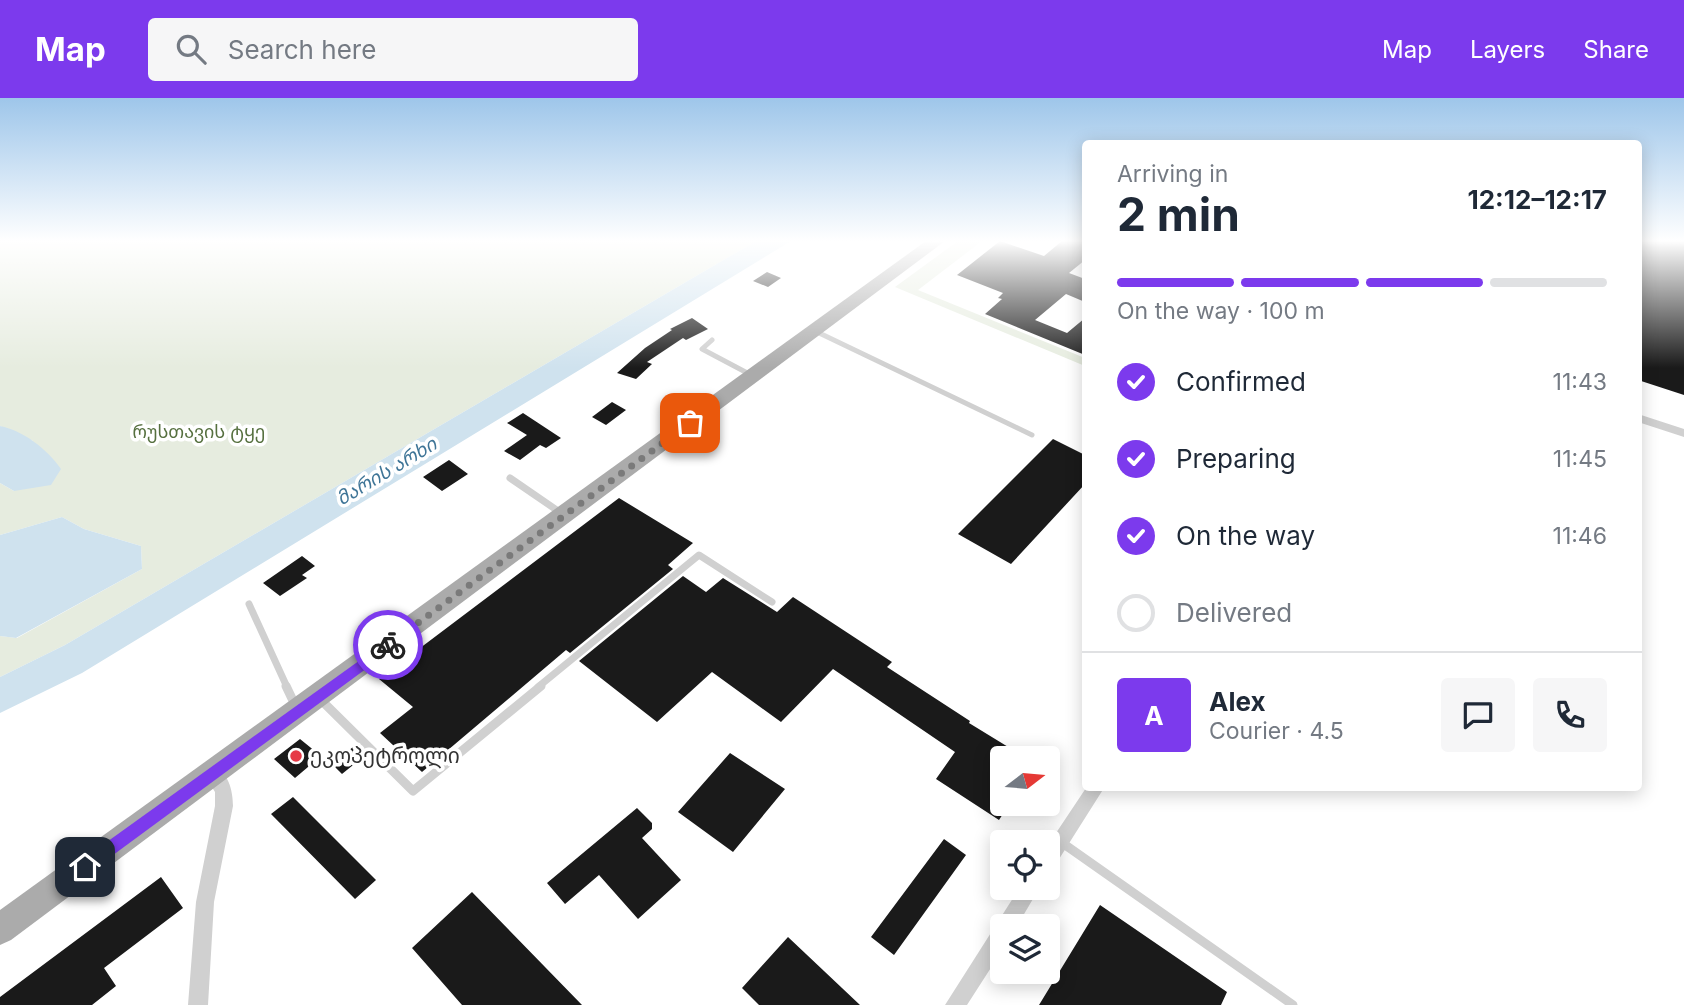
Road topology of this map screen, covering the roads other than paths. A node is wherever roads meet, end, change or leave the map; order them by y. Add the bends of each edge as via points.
1 (880, 283) edge
2 (815, 331) junction
3 (712, 340) dead end
4 (753, 377) junction
5 (1642, 419) edge
6 (1684, 433) edge
7 (1032, 435) dead end
8 (510, 478) dead end
9 (565, 515) junction
10 (772, 601) dead end
11 (249, 604) dead end
12 (318, 697) junction
13 (298, 711) junction
14 (212, 774) junction
15 (1093, 791) edge
16 (1061, 841) joint
17 (0, 929) edge
18 (990, 951) edge
19 (198, 1005) edge
20 (955, 1005) edge
21 (1293, 1005) edge

1 - 2 main road
2 - 4 main road
2 - 7 lane
3 - 4 lane via 702,349
4 - 9 main road
5 - 6 street
8 - 9 lane
9 - 12 main road
10 - 12 lane via 699,555 413,791
11 - 13 lane
12 - 13 main road
13 - 14 main road
14 - 17 main road
14 - 19 street via 224,790 224,806 205,902
15 - 16 street
16 - 21 lane
18 - 20 street

